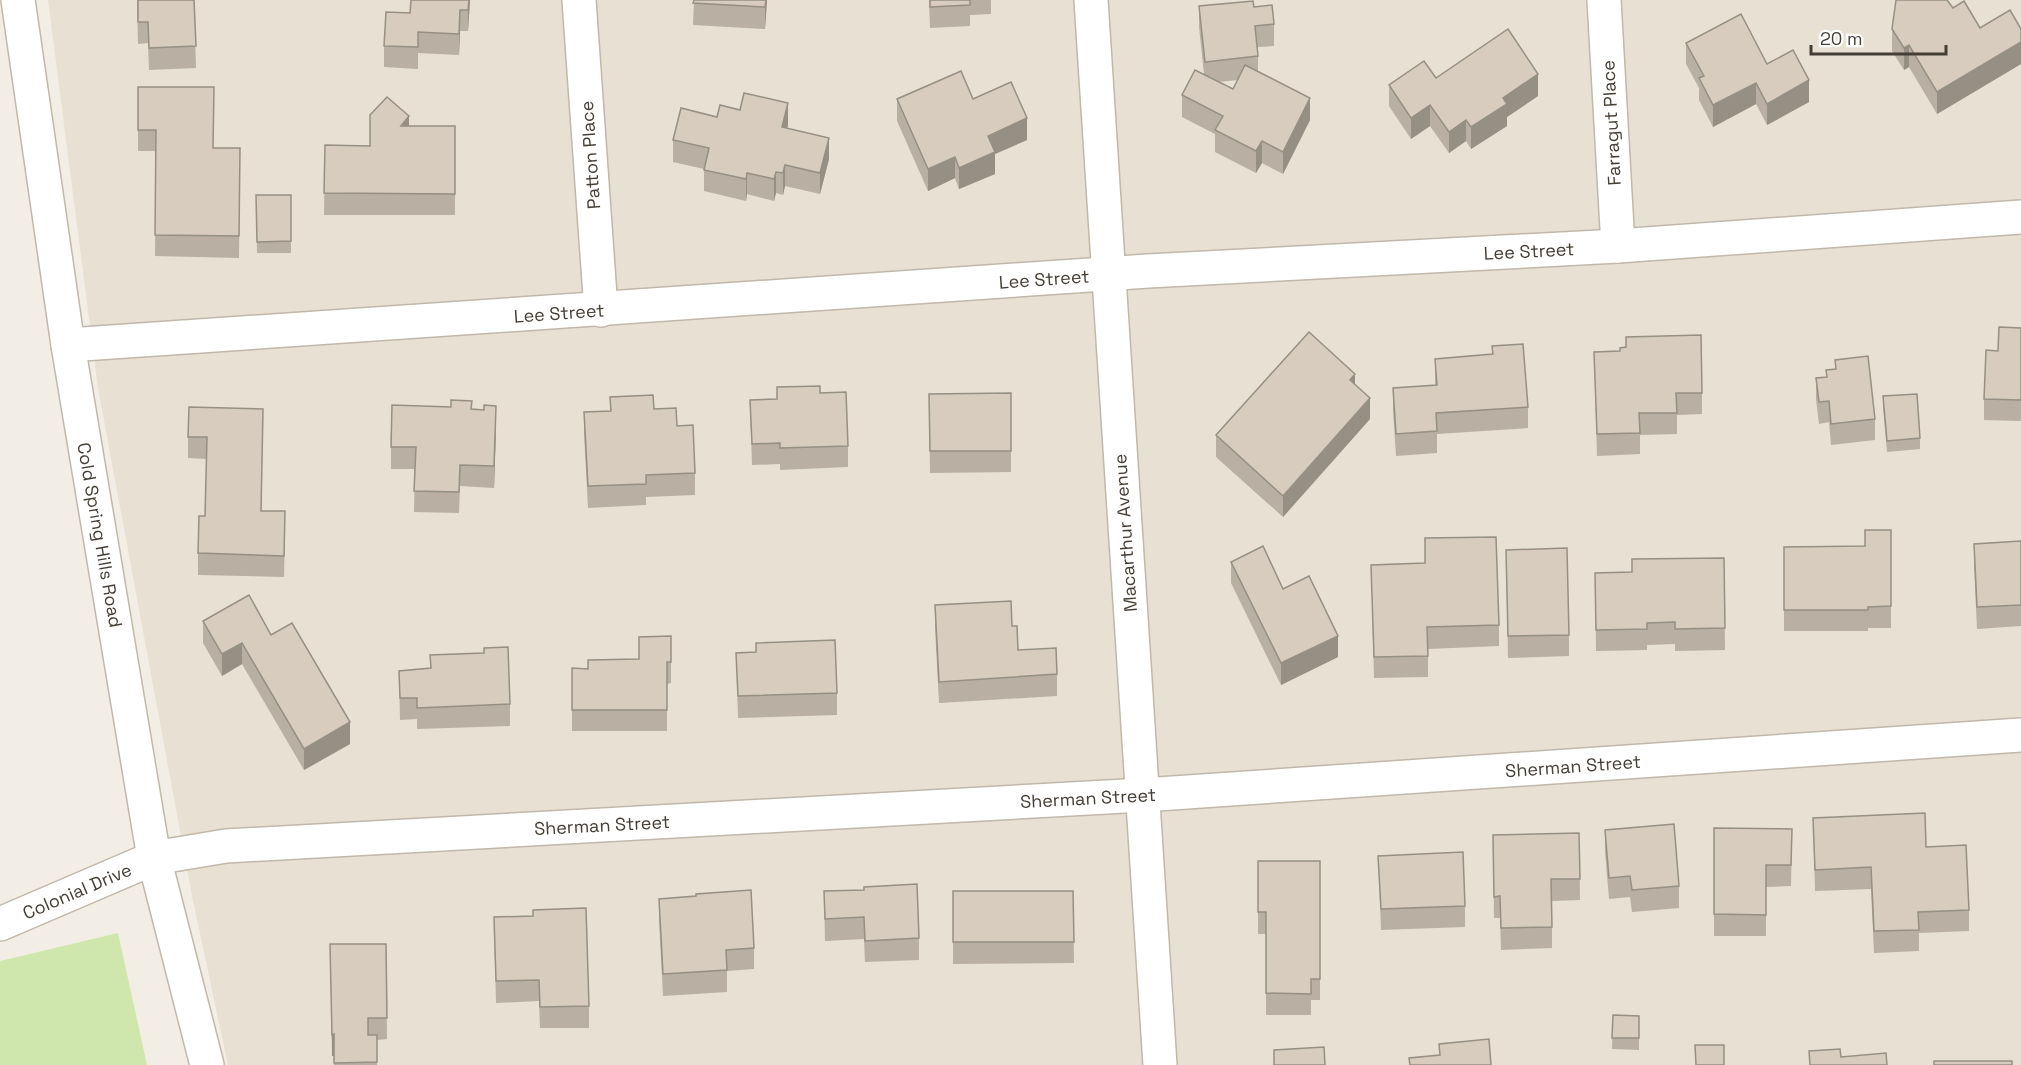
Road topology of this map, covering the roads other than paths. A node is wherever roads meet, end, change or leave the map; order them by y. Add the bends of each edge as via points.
1 (18, 0) edge
2 (579, 0) edge
3 (1091, 0) edge
4 (1604, 0) edge
5 (2021, 217) edge
6 (1618, 246) junction
7 (1107, 275) junction
8 (601, 310) junction
9 (68, 345) junction
10 (2021, 735) edge
11 (1143, 795) junction
12 (154, 858) junction
13 (0, 924) edge
14 (207, 1065) edge
15 (1160, 1065) edge

1 - 9 street, Cold Spring Hills Road
2 - 8 street, Patton Place
3 - 7 street, Macarthur Avenue
4 - 6 street, Farragut Place
5 - 6 street, Lee Street
6 - 7 street, Lee Street
7 - 8 street, Lee Street
7 - 11 street, Macarthur Avenue
8 - 9 street, Lee Street
9 - 12 street, Cold Spring Hills Road
10 - 11 street, Sherman Street
11 - 12 street, Sherman Street via 226,846
11 - 15 street, Macarthur Avenue
12 - 13 street, Colonial Drive
12 - 14 street, Cold Spring Hills Road

